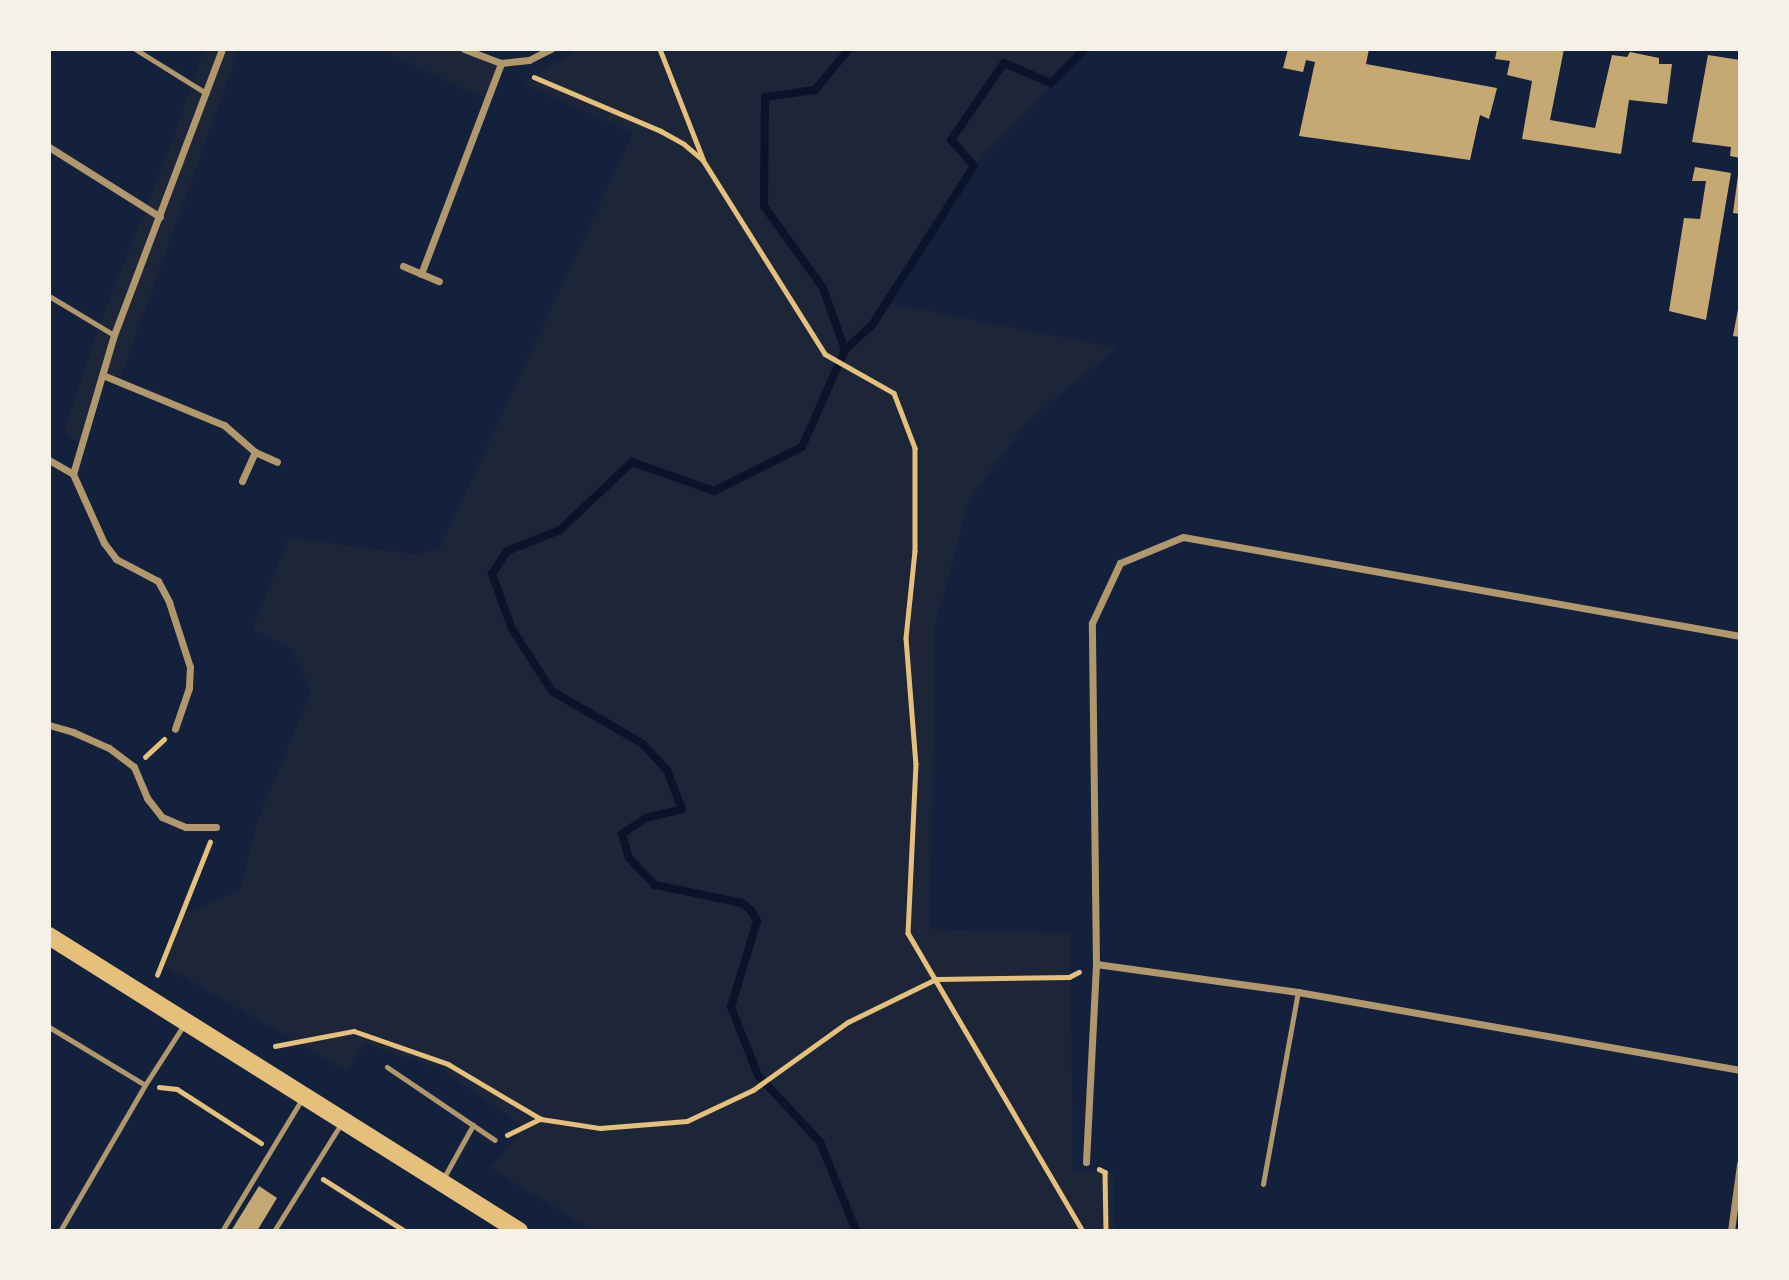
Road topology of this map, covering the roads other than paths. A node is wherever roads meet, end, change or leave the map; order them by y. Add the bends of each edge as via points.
1 (135, 49) edge
2 (222, 49) edge
3 (464, 49) edge
4 (551, 49) edge
5 (501, 63) junction
6 (206, 93) junction
7 (49, 147) edge
8 (160, 217) junction
9 (403, 265) dead end
10 (421, 274) junction
11 (439, 281) dead end
12 (49, 296) edge
13 (114, 335) junction
14 (105, 376) junction
15 (255, 452) junction
16 (49, 460) edge
17 (276, 462) dead end
18 (73, 474) junction
19 (242, 481) dead end
20 (1740, 636) edge
21 (49, 725) edge
22 (175, 729) road end
23 (216, 827) road end
24 (49, 936) edge
25 (1096, 964) junction
26 (1297, 992) junction
27 (186, 1021) junction
28 (49, 1027) edge
29 (387, 1067) dead end
30 (1740, 1070) edge
31 (145, 1085) junction
32 (304, 1095) junction
33 (343, 1119) junction
34 (473, 1125) junction
35 (495, 1140) road end
36 (1086, 1162) road end
37 (1740, 1164) edge
38 (441, 1182) junction
39 (1263, 1184) dead end
40 (60, 1231) edge
41 (222, 1231) edge
42 (274, 1231) edge
43 (519, 1231) edge
44 (1731, 1231) edge

1 - 6 lane
2 - 6 street
3 - 5 street
4 - 5 street via 529,60
5 - 10 street
6 - 8 street
7 - 8 street
8 - 13 street
9 - 10 street
10 - 11 street
12 - 13 lane
13 - 14 street
14 - 15 street via 224,425
14 - 18 street
15 - 17 street
15 - 19 street
16 - 18 street
18 - 22 street via 116,559 158,581 169,602 190,667 189,688
20 - 25 street via 1183,537 1120,563 1092,623
21 - 23 street via 109,748 135,767 147,798 163,817 186,827
24 - 27 main road
25 - 26 street
25 - 36 street
26 - 30 street
26 - 39 lane
27 - 31 lane
27 - 32 main road
28 - 31 lane
29 - 34 lane
31 - 40 lane
32 - 33 main road
32 - 41 lane
33 - 38 main road
33 - 42 lane
34 - 35 lane
34 - 38 lane
37 - 44 street
38 - 43 main road

